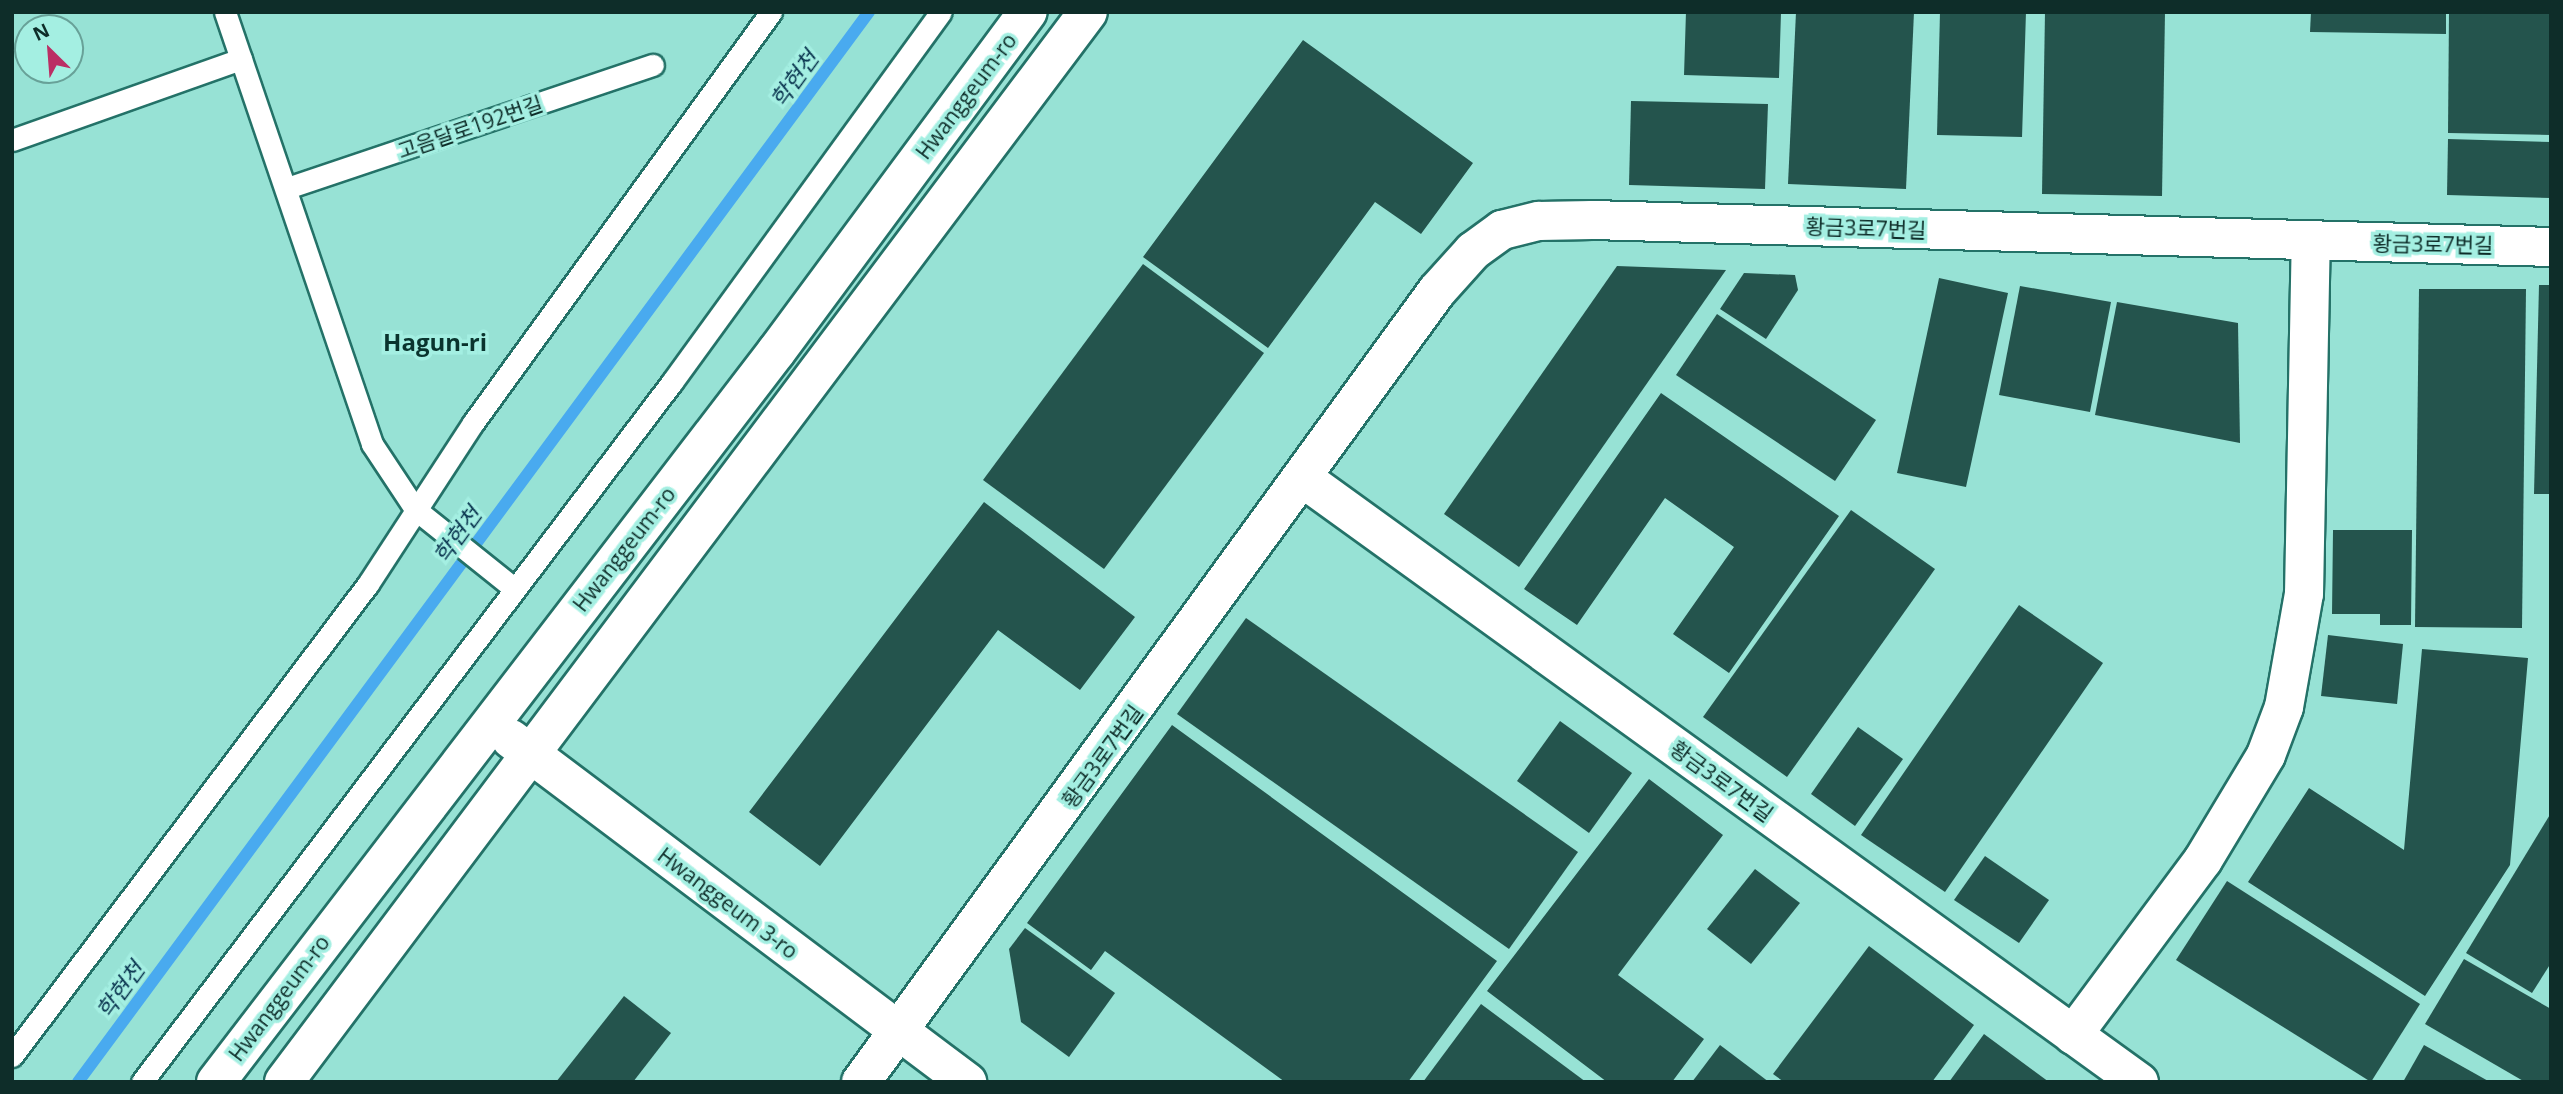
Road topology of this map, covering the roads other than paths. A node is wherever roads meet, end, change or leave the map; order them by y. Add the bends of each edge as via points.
1 (225, 12) edge
2 (771, 12) edge
3 (941, 12) edge
4 (1028, 12) edge
5 (1088, 12) edge
6 (241, 59) junction
7 (653, 65) dead end
8 (12, 140) edge
9 (287, 188) junction
10 (2311, 241) junction
11 (2551, 247) edge
12 (1304, 479) junction
13 (415, 509) junction
14 (515, 589) junction
15 (490, 723) junction
16 (530, 754) junction
17 (901, 1032) junction
18 (2073, 1035) junction
19 (12, 1056) edge
20 (142, 1082) edge
21 (216, 1082) edge
22 (284, 1082) edge
23 (861, 1082) edge
24 (967, 1082) edge
25 (2139, 1082) edge

1 - 6 lane
2 - 13 lane
3 - 14 lane
4 - 15 street, Hwanggeum-ro via 776,352
5 - 16 street
6 - 8 lane
6 - 9 lane
7 - 9 lane, 고음달로192번길
9 - 13 lane via 357,407 388,472
10 - 11 street, 황금3로7번길
10 - 12 street, 황금3로7번길 via 1539,221 1502,230 1473,251 1437,291
10 - 18 street via 2304,594 2284,707 2266,755 2225,827
12 - 17 street, 황금3로7번길
12 - 18 street, 황금3로7번길
13 - 14 lane
13 - 19 lane via 320,649
14 - 20 lane
15 - 16 street, Hwanggeum 3-ro
15 - 21 street, Hwanggeum-ro
16 - 17 street, Hwanggeum 3-ro
16 - 22 street
17 - 23 street, 황금3로7번길
17 - 24 street, Hwanggeum 3-ro
18 - 25 street, 황금3로7번길

